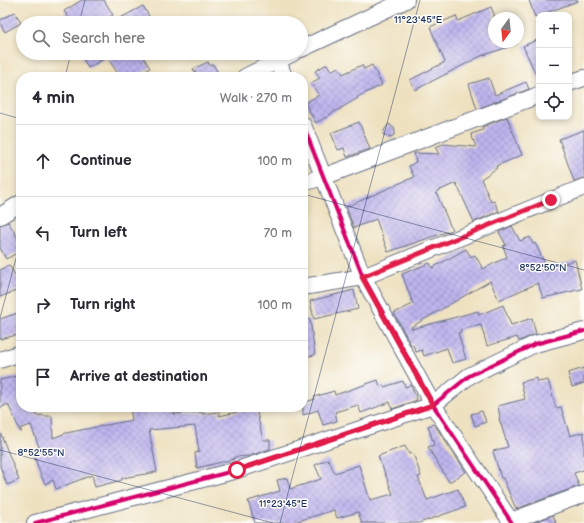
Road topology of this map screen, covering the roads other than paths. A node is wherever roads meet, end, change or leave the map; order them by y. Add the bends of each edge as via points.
1 (406, 0) edge
2 (308, 46) edge
3 (278, 60) joint
4 (255, 72) edge
5 (282, 72) edge
6 (584, 78) edge
7 (572, 82) edge
8 (536, 96) edge
9 (308, 138) edge
10 (323, 177) junction
11 (308, 182) edge
12 (584, 186) edge
13 (16, 206) edge
14 (0, 216) edge
15 (362, 277) junction
16 (308, 286) edge
17 (584, 331) edge
18 (16, 355) edge
19 (0, 360) edge
20 (433, 405) junction
21 (584, 494) edge
22 (512, 522) edge
23 (35, 523) edge

1 - 2 street
3 - 4 street
3 - 5 street
6 - 7 street
8 - 10 street
9 - 10 street
10 - 11 street
10 - 15 street
12 - 15 street
13 - 14 street
15 - 16 street
15 - 20 street
17 - 20 street via 535,344 469,376
18 - 19 street
20 - 22 street
20 - 23 street via 237,470
21 - 22 street

